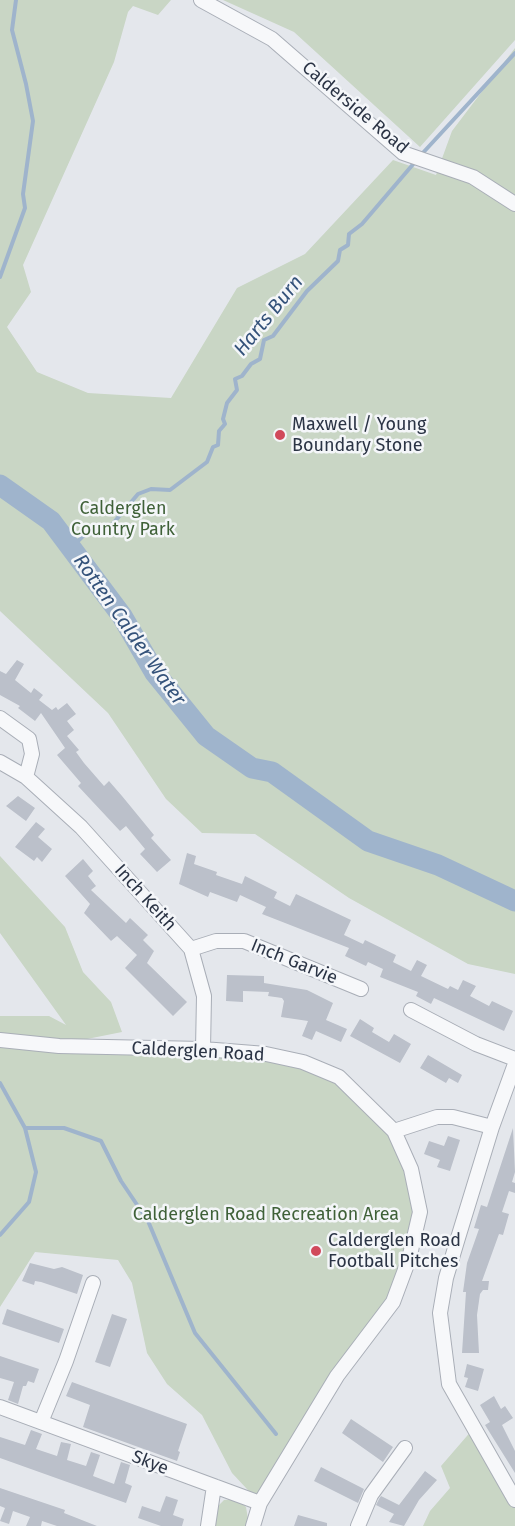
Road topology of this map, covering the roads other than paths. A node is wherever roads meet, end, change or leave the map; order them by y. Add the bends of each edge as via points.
1 (201, 0) edge
2 (515, 204) edge
3 (0, 718) edge
4 (0, 762) edge
5 (26, 777) junction
6 (190, 949) junction
7 (361, 989) dead end
8 (411, 1010) dead end
9 (0, 1040) edge
10 (203, 1049) junction
11 (515, 1059) edge
12 (515, 1065) edge
13 (492, 1127) junction
14 (394, 1131) junction
15 (93, 1283) dead end
16 (0, 1407) edge
17 (41, 1422) junction
18 (405, 1448) dead end
19 (214, 1486) junction
20 (515, 1500) edge
21 (260, 1503) junction
22 (208, 1526) edge
23 (253, 1526) edge
24 (358, 1526) edge

1 - 2 street, Calderside Road via 272,39 403,153 473,177
3 - 5 street via 28,739 32,754
4 - 5 street, Inch Keith
5 - 6 street, Inch Keith via 81,827
6 - 7 street, Inch Garvie via 216,941 244,941
6 - 10 street, Inch Keith via 204,996
8 - 11 street via 476,1044
9 - 10 street, Calderglen Road via 59,1047
10 - 14 street, Calderglen Road via 266,1054 303,1062 339,1077
12 - 13 street
13 - 14 street via 437,1117
13 - 20 street via 446,1278 440,1313 449,1384
14 - 21 street, Calderglen Road via 411,1169 420,1212 409,1259 393,1302 337,1376
15 - 17 street
16 - 17 street, Skye
17 - 19 street, Skye
18 - 24 street via 371,1495
19 - 21 street, Skye
19 - 22 street
21 - 23 street, Calderglen Road

